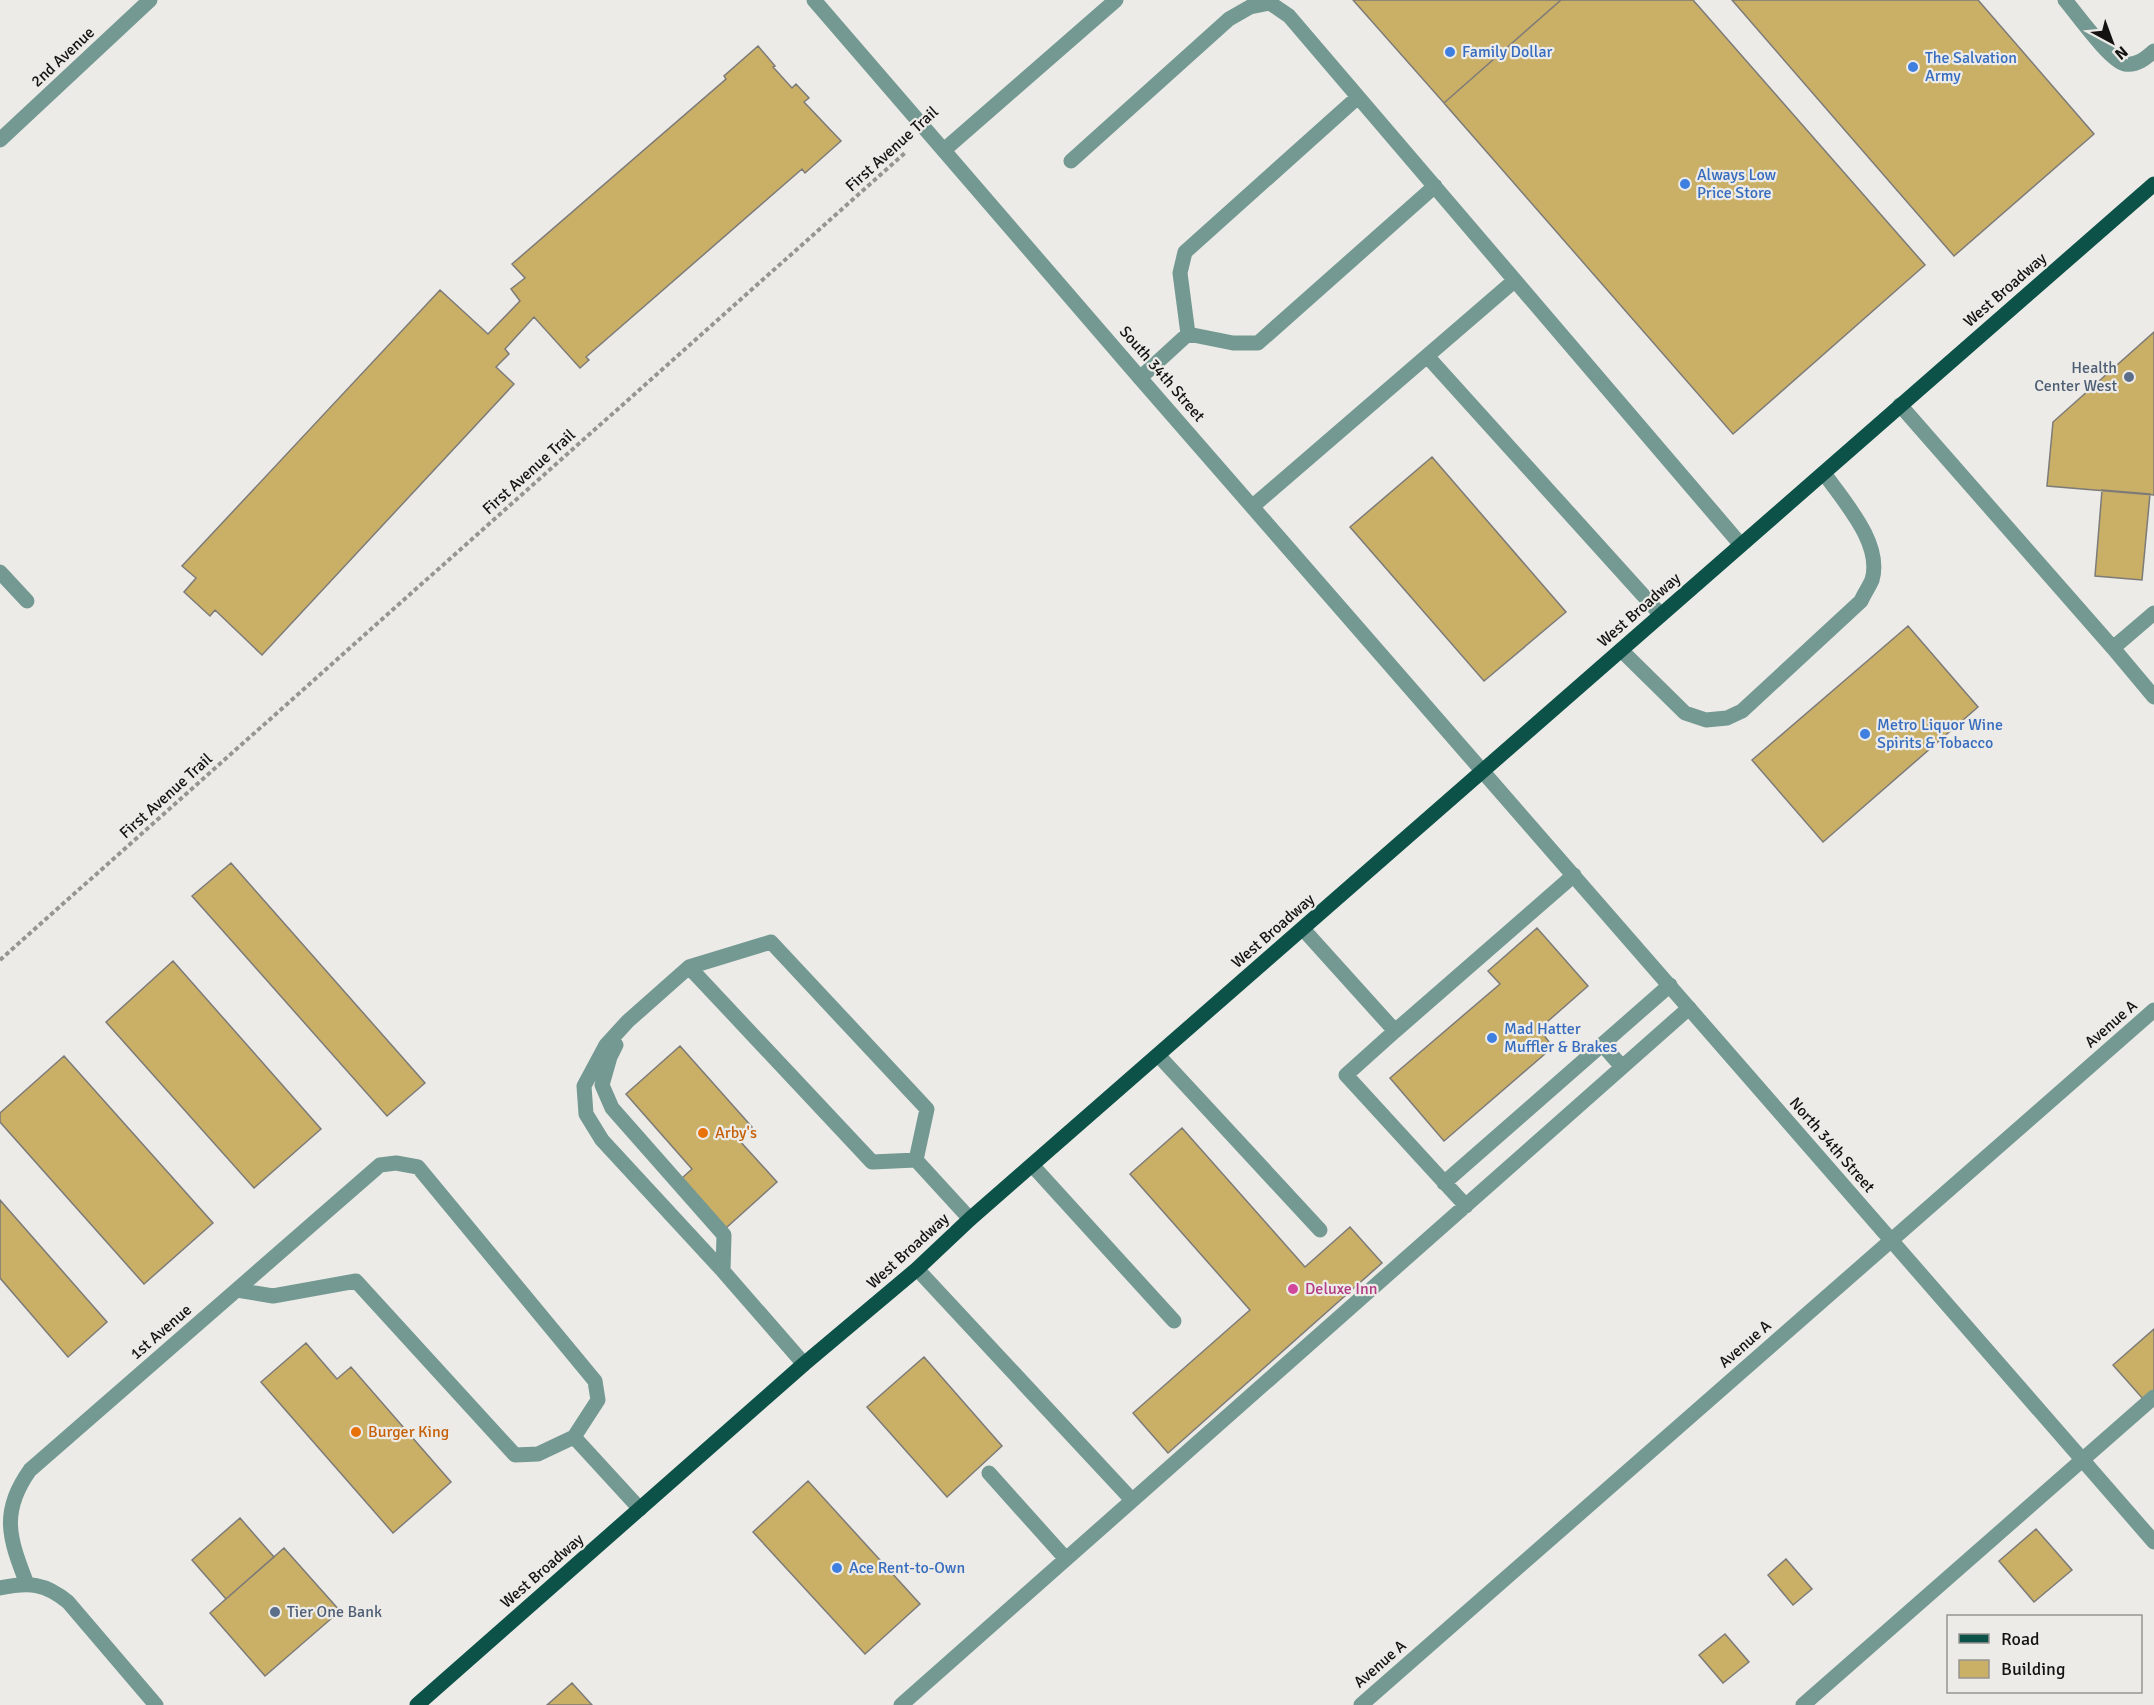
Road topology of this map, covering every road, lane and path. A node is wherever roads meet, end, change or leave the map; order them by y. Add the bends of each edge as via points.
1 (150, 0) edge
2 (814, 0) edge
3 (1116, 0) edge
4 (2065, 0) edge
5 (2154, 51) edge
6 (1358, 97) junction
7 (929, 132) junction
8 (0, 140) edge
9 (944, 150) junction
10 (1071, 161) dead end
11 (2154, 184) edge
12 (1435, 186) junction
13 (1514, 280) junction
14 (1188, 334) junction
15 (1427, 356) junction
16 (1140, 378) junction
17 (1900, 405) junction
18 (1824, 473) junction
19 (1253, 506) junction
20 (1741, 544) junction
21 (0, 572) edge
22 (27, 601) dead end
23 (2154, 613) edge
24 (1661, 615) junction
25 (2113, 648) junction
26 (1621, 650) junction
27 (2154, 697) edge
28 (1484, 770) junction
29 (1575, 875) junction
30 (1303, 929) junction
31 (0, 960) edge
32 (689, 967) junction
33 (1670, 985) junction
34 (1689, 1008) junction
35 (2154, 1010) edge
36 (628, 1021) junction
37 (1395, 1031) junction
38 (1602, 1044) junction
39 (1158, 1055) junction
40 (1622, 1067) junction
41 (916, 1160) junction
42 (1032, 1165) junction
43 (1444, 1183) junction
44 (1466, 1206) junction
45 (970, 1219) junction
46 (1320, 1230) dead end
47 (1891, 1240) junction
48 (916, 1269) junction
49 (723, 1271) junction
50 (237, 1290) junction
51 (1174, 1321) dead end
52 (804, 1364) junction
53 (2154, 1397) edge
54 (574, 1437) junction
55 (2082, 1460) junction
56 (990, 1473) dead end
57 (1132, 1500) junction
58 (640, 1509) junction
59 (2154, 1542) edge
60 (1066, 1558) junction
61 (27, 1584) junction
62 (0, 1588) edge
63 (156, 1705) edge
64 (417, 1705) edge
65 (901, 1705) edge
66 (1361, 1705) edge
67 (1803, 1705) edge

1 - 8 street, 2nd Avenue
2 - 7 street, South 34th Street
3 - 9 street
4 - 5 street via 2112,57 2125,64 2141,62
6 - 10 street via 1289,15 1270,3 1250,7 1229,19
6 - 12 street
6 - 14 street via 1185,252 1180,273
7 - 9 street, South 34th Street
7 - 31 path, First Avenue Trail
9 - 16 street, South 34th Street
11 - 17 main road, West Broadway
12 - 13 street
12 - 14 street via 1258,343 1233,343
13 - 15 street
13 - 20 street
14 - 16 street
15 - 19 street
15 - 24 street
16 - 19 street, South 34th Street
17 - 18 main road, West Broadway
17 - 25 street
18 - 20 main road, West Broadway
18 - 26 street via 1869,538 1874,561 1872,579 1861,601 1742,711 1727,718 1706,720 1685,713
19 - 28 street, South 34th Street
20 - 24 main road, West Broadway
21 - 22 street
23 - 25 street
24 - 26 main road, West Broadway
25 - 27 street
26 - 28 main road, West Broadway
28 - 29 street, North 34th Street
28 - 30 main road, West Broadway
29 - 33 street, North 34th Street
29 - 37 street
30 - 37 street
30 - 39 main road, West Broadway
32 - 36 street
32 - 41 street via 872,1162
32 - 41 street via 771,942 927,1109
33 - 34 street, North 34th Street
33 - 38 street
34 - 40 street
34 - 47 street, North 34th Street
35 - 47 street, Avenue A
36 - 49 street via 610,1057 602,1085 612,1108 724,1235
36 - 49 street via 606,1045 584,1086 586,1114 602,1140
37 - 43 street via 1346,1075
38 - 40 street
38 - 43 street
39 - 42 main road, West Broadway
39 - 46 street
40 - 44 street
41 - 45 street
42 - 45 main road, West Broadway
42 - 51 street
43 - 44 street
44 - 57 street
45 - 48 main road, West Broadway
47 - 55 street, North 34th Street
47 - 66 street, Avenue A
48 - 52 main road, West Broadway
48 - 57 street
49 - 52 street
50 - 54 street via 273,1296 356,1281 515,1455 538,1454
50 - 54 street, 1st Avenue via 380,1165 417,1167 595,1381 598,1400
50 - 61 street, 1st Avenue via 17,1485 10,1499 8,1533
52 - 58 main road, West Broadway
53 - 55 street
54 - 58 street
55 - 59 street, North 34th Street
55 - 67 street
56 - 60 street
57 - 60 street
58 - 64 main road, West Broadway
60 - 65 street
61 - 62 street
61 - 63 street via 40,1585 69,1602

